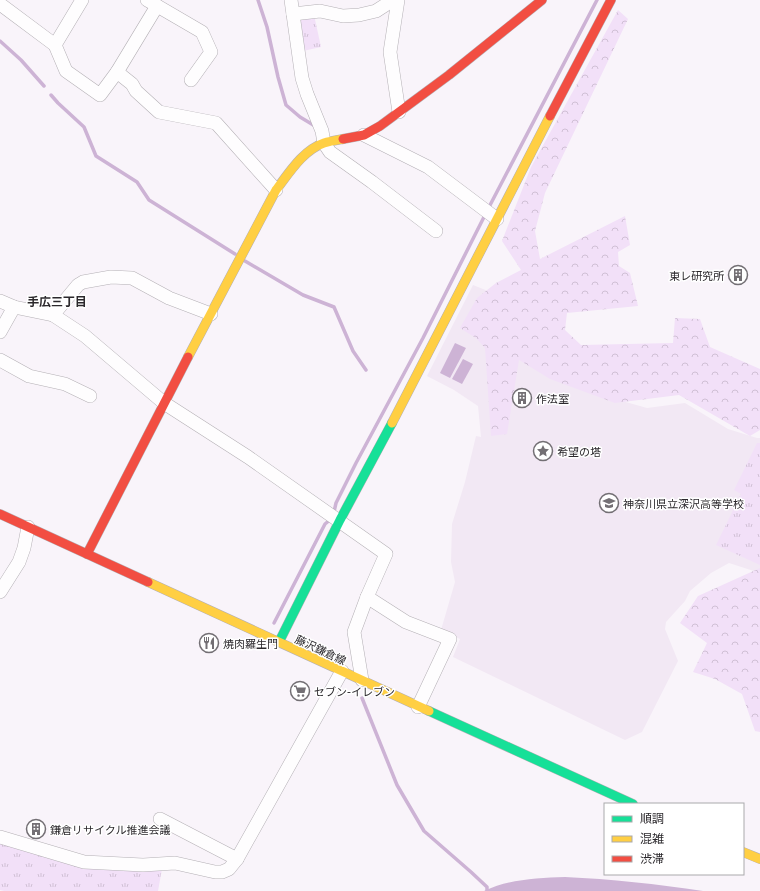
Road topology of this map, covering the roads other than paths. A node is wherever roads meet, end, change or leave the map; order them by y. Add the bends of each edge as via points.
1 (82, 0) edge
2 (291, 0) edge
3 (393, 0) edge
4 (398, 0) edge
5 (542, 0) edge
6 (611, 0) edge
7 (152, 3) edge
8 (0, 4) edge
9 (293, 14) junction
10 (56, 45) junction
11 (117, 72) junction
12 (191, 80) dead end
13 (399, 112) junction
14 (364, 135) junction
15 (324, 143) junction
16 (276, 190) junction
17 (496, 219) junction
18 (436, 231) dead end
19 (0, 301) edge
20 (14, 307) junction
21 (211, 314) junction
22 (53, 315) junction
23 (0, 332) edge
24 (0, 360) edge
25 (90, 396) dead end
26 (164, 403) junction
27 (0, 514) edge
28 (340, 520) junction
29 (28, 527) junction
30 (88, 554) junction
31 (0, 592) edge
32 (368, 597) junction
33 (279, 642) junction
34 (342, 671) junction
35 (362, 680) junction
36 (418, 707) junction
37 (631, 803) edge
38 (160, 819) dead end
39 (0, 837) edge
40 (744, 852) edge
41 (237, 859) junction
42 (760, 859) edge

1 - 10 street
2 - 9 street
3 - 9 street via 376,11 358,15 343,16 320,11
4 - 13 street via 390,52
5 - 13 street
6 - 17 street
7 - 11 street
7 - 12 street via 202,32 211,52
8 - 10 street
9 - 15 street via 302,78
10 - 11 street via 66,71 100,95
11 - 16 street via 159,112 216,123
13 - 14 street
14 - 15 street
14 - 17 street via 428,166
15 - 16 street via 308,152
15 - 18 street via 330,152
16 - 21 street
17 - 28 street via 418,375
19 - 20 street
20 - 22 street
20 - 23 street
21 - 22 street via 169,298 132,278 111,277 78,285
21 - 26 street
22 - 26 street via 85,336
24 - 25 street via 29,376 65,384
26 - 28 street
26 - 30 street
27 - 29 street, 藤沢鎌倉線
28 - 32 street via 386,554
28 - 33 street
29 - 30 street, 藤沢鎌倉線
29 - 31 street via 19,562
30 - 33 street, 藤沢鎌倉線
32 - 35 street via 354,632
32 - 36 street via 406,622 450,639
33 - 34 street, 藤沢鎌倉線
34 - 35 street, 藤沢鎌倉線
34 - 41 street
35 - 36 street, 藤沢鎌倉線
36 - 37 street, 藤沢鎌倉線
38 - 41 street
39 - 41 street via 84,862 143,865 175,863 222,872 229,869
40 - 42 street

